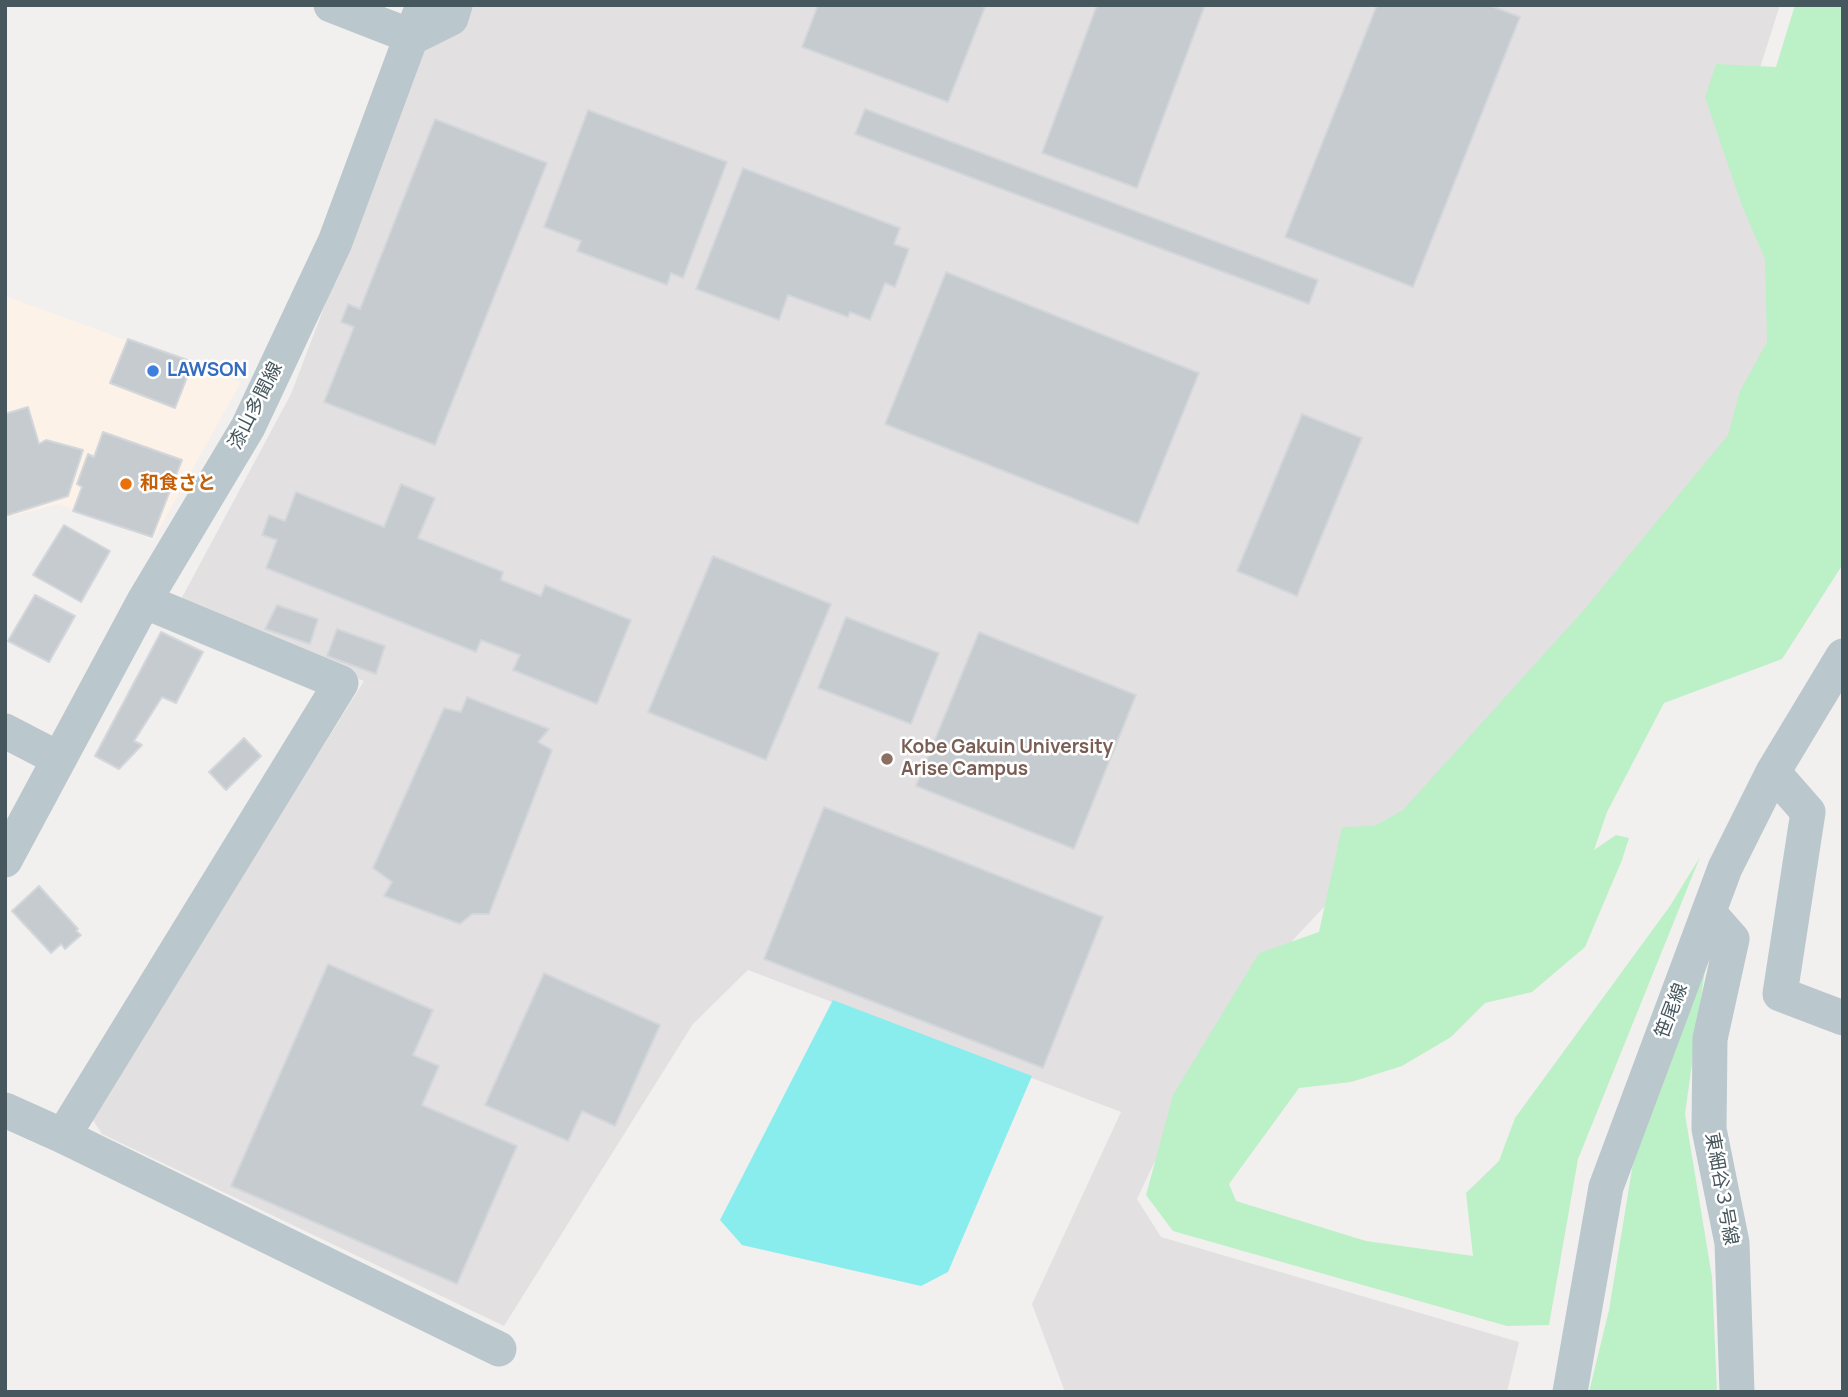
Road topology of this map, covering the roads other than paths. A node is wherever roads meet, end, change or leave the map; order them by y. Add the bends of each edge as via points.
1 (331, 5) edge
2 (455, 5) edge
3 (418, 21) edge
4 (144, 601) junction
5 (1843, 656) edge
6 (5, 731) edge
7 (59, 759) junction
8 (1773, 772) junction
9 (5, 860) edge
10 (1709, 913) junction
11 (1843, 1018) edge
12 (5, 1111) edge
13 (63, 1136) junction
14 (499, 1349) dead end
15 (1570, 1392) edge
16 (1737, 1392) edge

1 - 3 street
2 - 3 street via 450,18
3 - 4 street, 漆山多聞線 via 335,242 248,426
4 - 7 street, 漆山多聞線
4 - 13 street via 341,683
5 - 8 street, 笹尾線
6 - 7 street
7 - 9 street, 漆山多聞線
8 - 10 street, 笹尾線 via 1725,868
8 - 11 street via 1808,812 1780,994
10 - 15 street, 笹尾線 via 1606,1187
10 - 16 street, 東細谷３号線 via 1732,939 1710,1039 1709,1129 1732,1243
12 - 13 street
13 - 14 street

